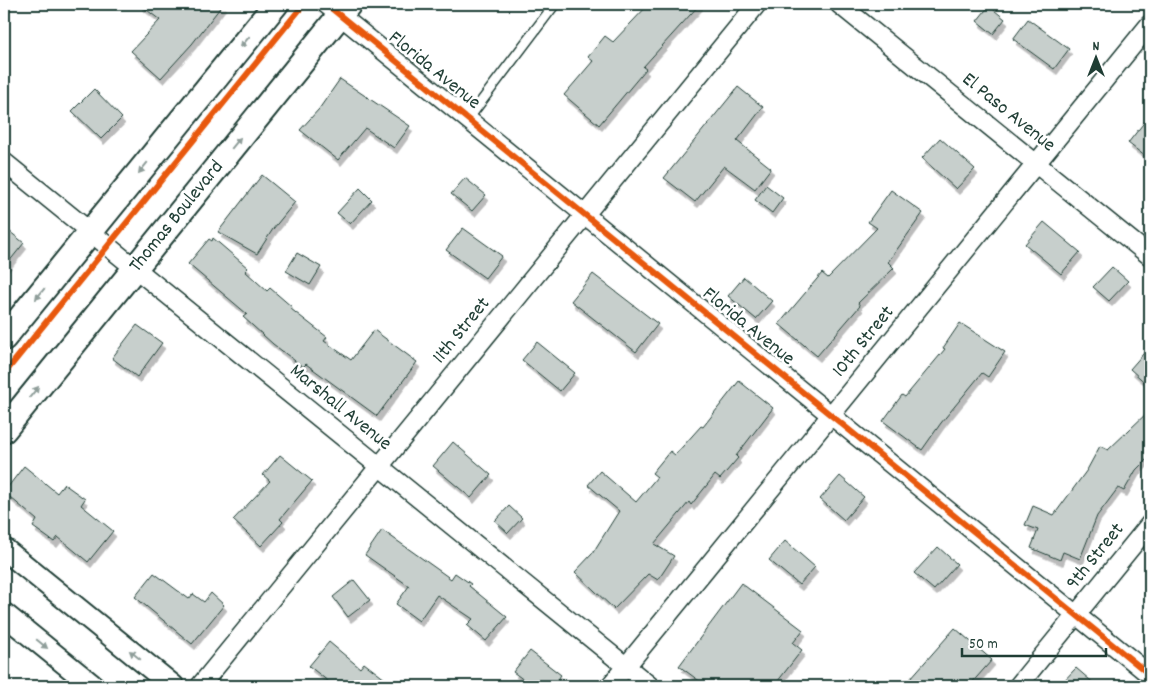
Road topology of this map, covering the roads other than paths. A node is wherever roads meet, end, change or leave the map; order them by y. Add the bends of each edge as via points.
1 (276, 4) edge
2 (555, 4) edge
3 (757, 4) edge
4 (839, 4) edge
5 (339, 8) edge
6 (1150, 24) edge
7 (468, 119) junction
8 (4, 162) edge
9 (1036, 164) junction
10 (585, 214) junction
11 (90, 232) junction
12 (1150, 256) edge
13 (135, 268) junction
14 (4, 338) edge
15 (831, 416) junction
16 (4, 430) edge
17 (379, 467) junction
18 (1150, 524) edge
19 (4, 549) edge
20 (4, 614) edge
21 (1076, 615) junction
22 (626, 666) junction
23 (1150, 675) edge
24 (93, 686) edge
25 (173, 686) edge
26 (200, 686) edge
27 (610, 686) edge
28 (650, 686) edge
29 (1018, 686) edge

1 -> 11 main road
2 - 7 lane
3 - 10 street, 11th Street
4 - 9 street, El Paso Avenue
5 - 7 street, Florida Avenue
13 -> 5 main road, Thomas Boulevard
6 - 9 street, 10th Street
7 - 10 street, Florida Avenue
8 - 11 street, Marshall Avenue
9 - 12 street, El Paso Avenue
9 - 15 street, 10th Street
10 - 15 street, Florida Avenue
10 - 17 street, 11th Street
11 - 13 street, Marshall Avenue
11 -> 14 main road
16 -> 13 main road, Thomas Boulevard
13 - 17 street, Marshall Avenue
15 - 21 street, Florida Avenue
15 - 22 street, 10th Street
17 - 22 street, Marshall Avenue
17 - 26 street, 11th Street
18 - 21 street, 9th Street
25 -> 19 street
20 -> 24 street
21 - 23 street, Florida Avenue
21 - 29 street, 9th Street
22 - 27 street, 10th Street
22 - 28 street, Marshall Avenue

